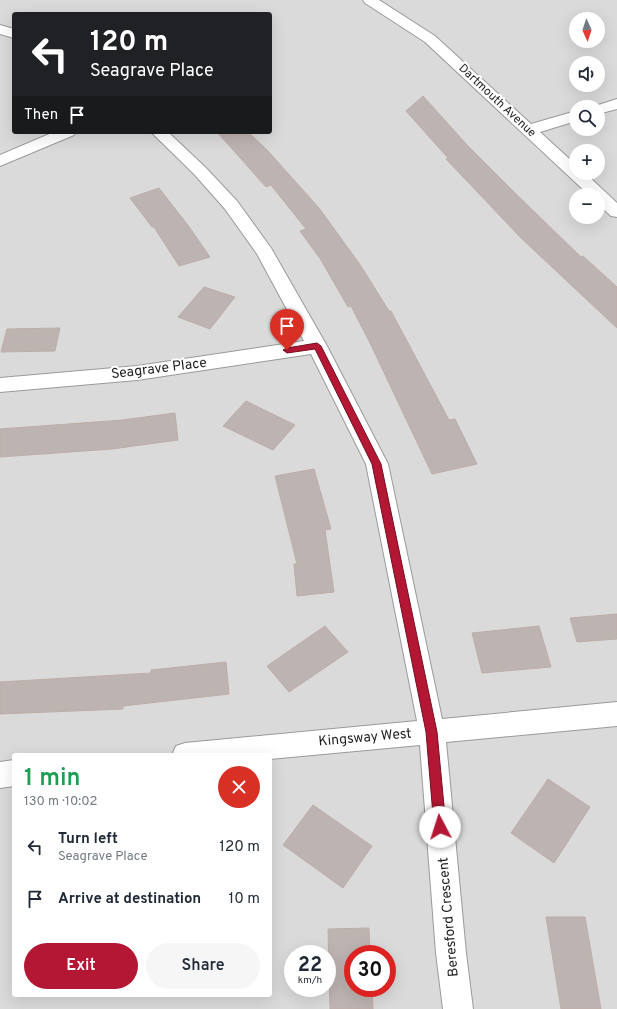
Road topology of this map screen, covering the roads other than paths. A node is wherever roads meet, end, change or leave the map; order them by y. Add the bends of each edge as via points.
1 (370, 0) edge
2 (0, 29) edge
3 (12, 33) edge
4 (617, 104) edge
5 (605, 108) edge
6 (569, 118) edge
7 (529, 130) junction
8 (63, 134) edge
9 (161, 134) edge
10 (0, 161) edge
11 (617, 212) edge
12 (317, 346) junction
13 (0, 385) edge
14 (617, 714) edge
15 (432, 732) junction
16 (206, 753) edge
17 (12, 773) edge
18 (0, 775) edge
19 (458, 1009) edge

1 - 7 street, Dartmouth Avenue via 430,39
2 - 3 street
4 - 5 street
6 - 7 street
7 - 11 street, Dartmouth Avenue
8 - 10 street
9 - 12 street, Beresford Crescent via 200,170 231,205 265,252
12 - 13 street, Seagrave Place via 137,373
12 - 15 street, Beresford Crescent via 377,464
14 - 15 street, Kingsway West
15 - 16 street, Kingsway West
15 - 19 street, Beresford Crescent
17 - 18 street

